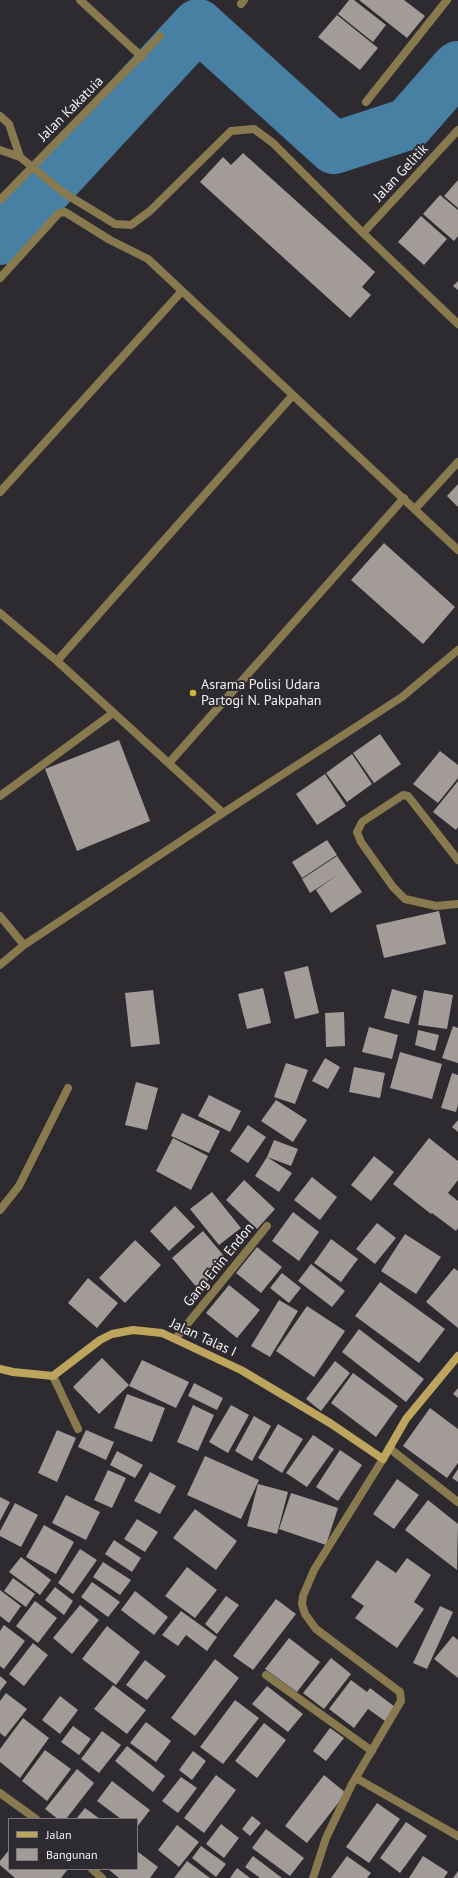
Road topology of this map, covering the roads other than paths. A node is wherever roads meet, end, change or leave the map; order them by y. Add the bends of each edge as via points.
1 (80, 0) edge
2 (447, 0) edge
3 (160, 36) dead end
4 (142, 57) junction
5 (366, 102) dead end
6 (0, 116) edge
7 (458, 130) edge
8 (0, 150) edge
9 (20, 157) junction
10 (32, 167) junction
11 (0, 200) edge
12 (363, 233) junction
13 (0, 278) edge
14 (182, 291) junction
15 (458, 324) edge
16 (293, 395) junction
17 (458, 462) edge
18 (0, 492) edge
19 (404, 498) junction
20 (415, 509) junction
21 (458, 550) edge
22 (0, 613) edge
23 (458, 650) edge
24 (57, 661) junction
25 (113, 713) junction
26 (169, 763) junction
27 (0, 796) edge
28 (224, 813) junction
29 (458, 860) edge
30 (458, 904) edge
31 (0, 916) edge
32 (24, 945) junction
33 (0, 965) edge
34 (68, 1088) dead end
35 (0, 1210) edge
36 (267, 1226) dead end
37 (176, 1338) junction
38 (458, 1356) edge
39 (0, 1369) edge
40 (53, 1376) junction
41 (78, 1429) dead end
42 (389, 1448) junction
43 (383, 1459) junction
44 (458, 1502) edge
45 (266, 1675) dead end
46 (372, 1751) junction
47 (356, 1778) junction
48 (0, 1793) edge
49 (35, 1818) edge
50 (458, 1836) edge
51 (93, 1870) edge
52 (102, 1878) edge
53 (313, 1878) edge

1 - 4 street
2 - 5 street
3 - 4 street, Jalan Kakatuia
4 - 10 street, Jalan Kakatuia
6 - 9 street via 9,124
7 - 12 street, Jalan Gelitik
8 - 9 street
9 - 10 street
10 - 11 street, Jalan Kakatuia
10 - 12 street via 64,193 115,224 131,225 150,211 231,131 254,129 272,143
12 - 15 street
13 - 14 street via 59,214 64,212 110,240 148,258
14 - 16 street
14 - 18 street
16 - 19 street
16 - 24 street
17 - 20 street
19 - 20 street
19 - 26 street
20 - 21 street
22 - 24 street
23 - 28 street via 402,698
24 - 25 street
25 - 26 street
25 - 27 street
26 - 28 street
28 - 32 street
29 - 30 street via 408,796 403,795 362,822 357,832 361,842 405,899 436,906
31 - 32 street
32 - 33 street
34 - 35 street via 19,1186
36 - 37 street, Gang Enin Endon
37 - 40 street, Jalan Talas I via 162,1333 133,1330 112,1334 100,1340
37 - 43 street, Jalan Talas I via 247,1374 330,1423
38 - 42 street via 406,1419
39 - 40 street
40 - 41 street
42 - 43 street
42 - 44 street
43 - 46 street via 314,1570 302,1604 305,1614 316,1629 400,1692 400,1704
45 - 46 street
46 - 47 street
47 - 50 street
47 - 53 street via 326,1838
48 - 49 street
51 - 52 street

